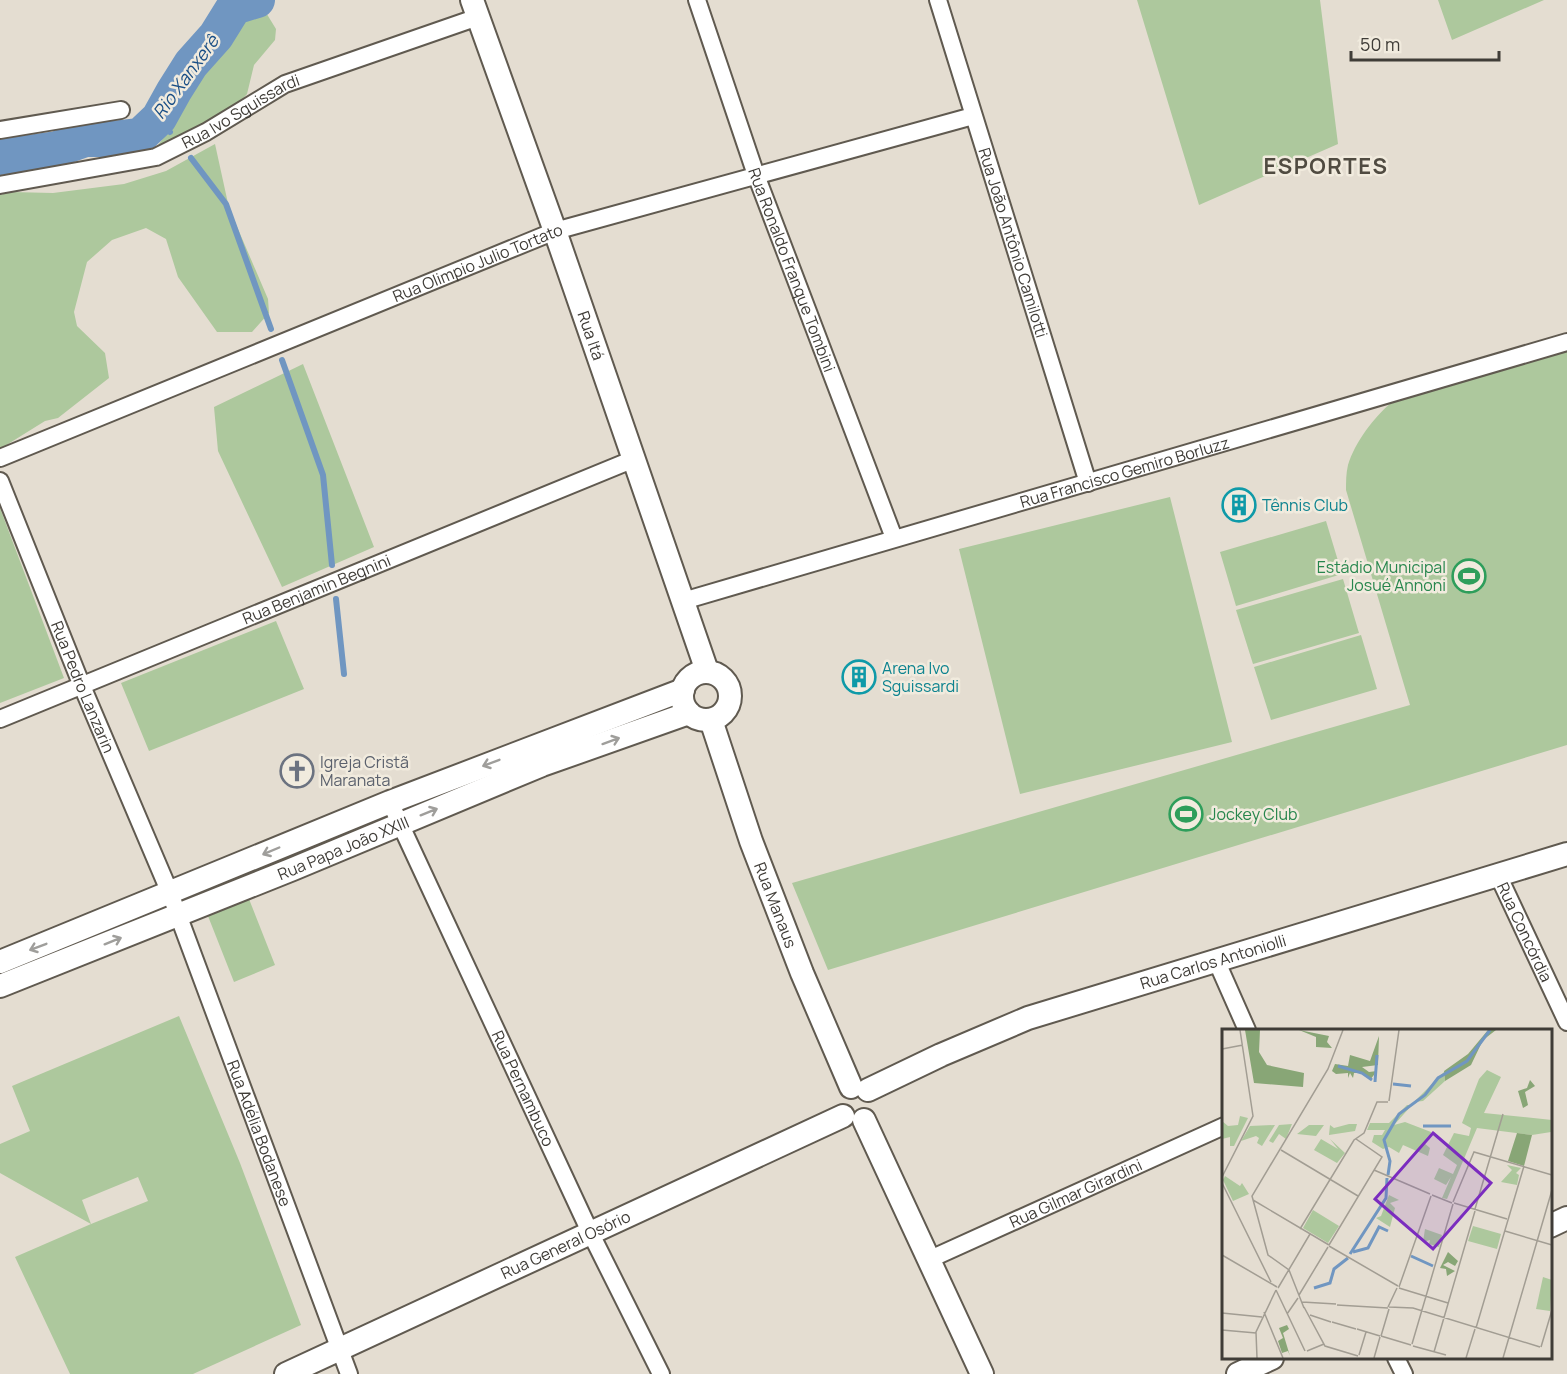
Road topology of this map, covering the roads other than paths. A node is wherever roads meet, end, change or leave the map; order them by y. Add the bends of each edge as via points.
1 (697, 0) edge
2 (938, 0) edge
3 (475, 8) edge
4 (120, 110) dead end
5 (973, 116) junction
6 (0, 130) edge
7 (756, 175) junction
8 (0, 185) edge
9 (555, 231) junction
10 (1567, 342) edge
11 (0, 458) edge
12 (634, 459) junction
13 (0, 481) edge
14 (1088, 483) junction
15 (894, 538) junction
16 (683, 601) junction
17 (707, 672) junction
18 (82, 686) junction
19 (683, 690) junction
20 (689, 713) junction
21 (0, 719) edge
22 (711, 720) junction
23 (538, 756) junction
24 (390, 802) junction
25 (401, 823) junction
26 (306, 836) junction
27 (1567, 854) edge
28 (316, 859) junction
29 (1498, 875) junction
30 (170, 893) junction
31 (178, 915) junction
32 (68, 947) junction
33 (1216, 960) junction
34 (0, 962) edge
35 (0, 986) edge
36 (1567, 1022) edge
37 (1247, 1029) edge
38 (859, 1089) junction
39 (854, 1118) junction
40 (1222, 1127) edge
41 (1567, 1218) edge
42 (1552, 1226) edge
43 (590, 1232) junction
44 (928, 1260) junction
45 (340, 1348) junction
46 (1270, 1359) edge
47 (1396, 1359) edge
48 (286, 1374) edge
49 (350, 1374) edge
50 (661, 1374) edge
51 (982, 1374) edge
52 (1238, 1374) edge
53 (1404, 1374) edge

1 - 7 street, Rua Ronaldo Franque Tombini
2 - 5 street, Rua João Antônio Camilotti
3 - 8 street, Rua Ivo Sguissardi via 285,84 156,157
3 - 9 street, Rua Itá
4 - 6 street
5 - 7 street, Rua Olimpio Julio Tortato
5 - 14 street, Rua João Antônio Camilotti
7 - 9 street, Rua Olimpio Julio Tortato
7 - 15 street, Rua Ronaldo Franque Tombini
9 - 11 street, Rua Olimpio Julio Tortato
9 - 12 street, Rua Itá
10 - 14 street, Rua Francisco Gemiro Borluzz
12 - 16 street, Rua Itá
12 - 18 street, Rua Benjamin Begnini
13 - 18 street, Rua Pedro Lanzarin
14 - 15 street, Rua Francisco Gemiro Borluzz
15 - 16 street, Rua Francisco Gemiro Borluzz
16 - 17 street, Rua Itá
17 - 19 street via 692,676
17 - 22 street via 722,677 730,690 725,712
18 - 21 street, Rua Benjamin Begnini
18 - 30 street, Rua Pedro Lanzarin
19 - 20 street
19 - 23 street, Rua Papa João XXIII
20 - 22 street
23 -> 20 street, Rua Papa João XXIII
22 - 38 street, Rua Manaus via 751,841 802,973
23 -> 24 street, Rua Papa João XXIII
25 -> 23 street, Rua Papa João XXIII
24 - 25 street, Rua Pernambuco
24 - 26 street, Rua Papa João XXIII
25 - 28 street, Rua Papa João XXIII
25 - 43 street, Rua Pernambuco
26 - 28 street
26 -> 30 street, Rua Papa João XXIII
27 - 29 street, Rua Carlos Antoniolli
28 - 31 street, Rua Papa João XXIII
29 - 33 street, Rua Carlos Antoniolli
29 - 36 street, Rua Concórdia
30 - 31 street, Rua Adélia Bodanese
30 - 32 street, Rua Papa João XXIII
32 -> 31 street, Rua Papa João XXIII
31 - 45 street, Rua Adélia Bodanese
32 -> 34 street, Rua Papa João XXIII
32 - 35 street, Rua Papa João XXIII
33 - 37 street
33 - 38 street, Rua Carlos Antoniolli via 1028,1018
38 - 39 street via 874,1100 874,1106 872,1112
38 - 39 street via 842,1094 839,1099 838,1105
39 - 43 street, Rua General Osório
39 - 44 street
40 - 44 street, Rua Gilmar Girardini
41 - 42 street
43 - 45 street, Rua General Osório
43 - 50 street, Rua Pernambuco
44 - 51 street
45 - 48 street, Rua General Osório
45 - 49 street, Rua Adélia Bodanese
46 - 52 street
47 - 53 street

